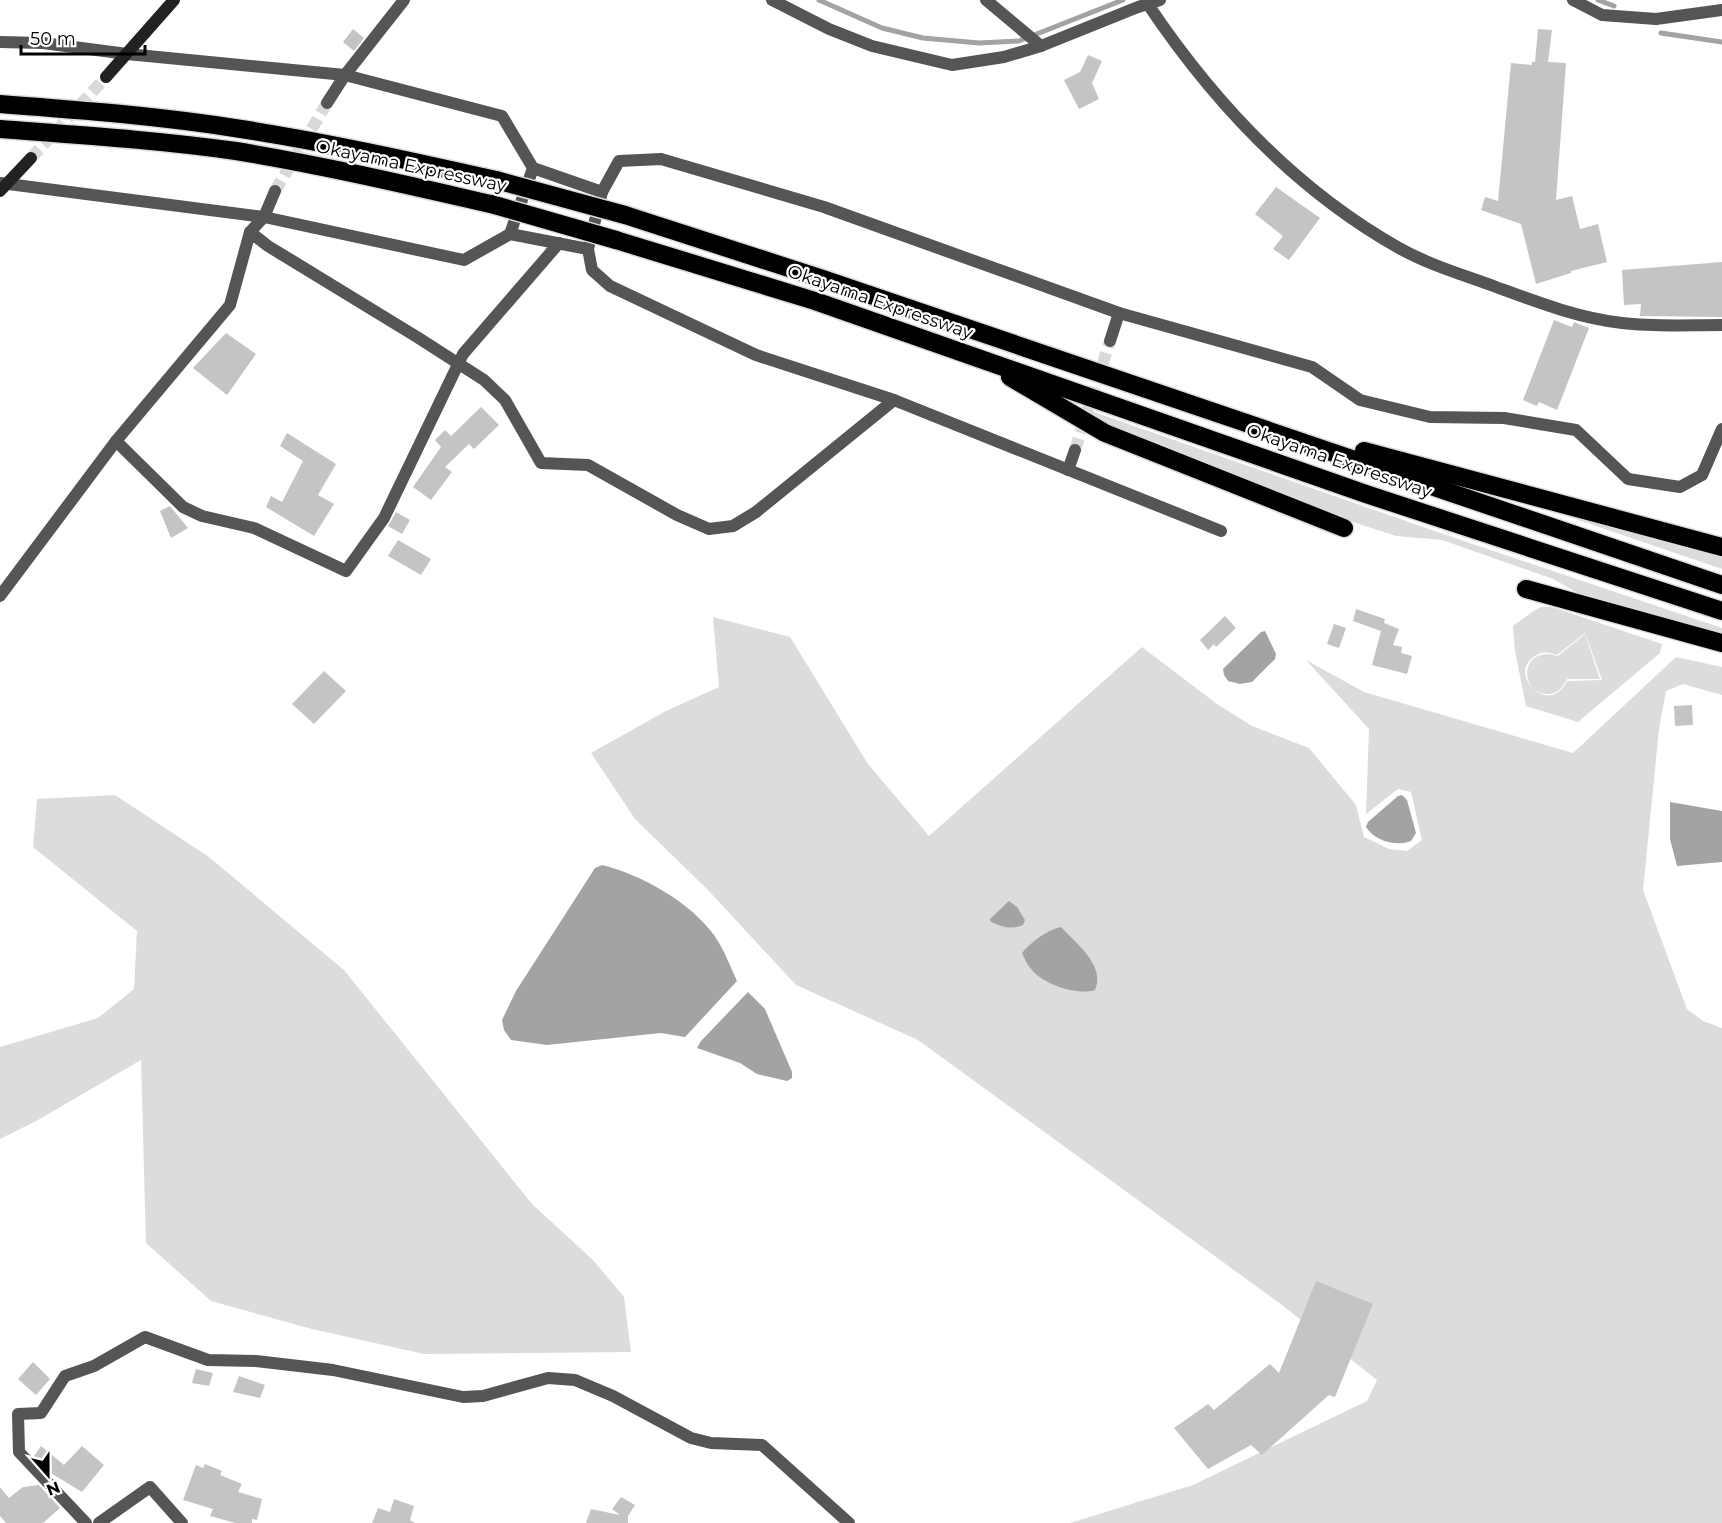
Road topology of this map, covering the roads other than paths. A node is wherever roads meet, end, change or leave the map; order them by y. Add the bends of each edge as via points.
1 (174, 0) edge
2 (404, 0) edge
3 (772, 0) edge
4 (986, 0) edge
5 (1160, 0) edge
6 (1573, 0) edge
7 (1147, 3) junction
8 (1722, 10) edge
9 (1033, 39) junction
10 (0, 42) edge
11 (127, 54) junction
12 (345, 75) junction
13 (106, 77) tunnel mouth
14 (0, 104) edge
15 (327, 104) tunnel mouth
16 (0, 129) edge
17 (30, 158) tunnel mouth
18 (532, 168) junction
19 (2, 186) edge
20 (275, 191) tunnel mouth
21 (602, 192) junction
22 (264, 217) junction
23 (250, 232) junction
24 (510, 234) junction
25 (559, 243) junction
26 (588, 249) junction
27 (1119, 313) junction
28 (1722, 325) edge
29 (1110, 341) tunnel mouth
30 (974, 356) junction
31 (457, 363) junction
32 (1174, 399) junction
33 (894, 400) junction
34 (1722, 429) edge
35 (116, 441) junction
36 (1074, 450) tunnel mouth
37 (1068, 470) junction
38 (1344, 528) dead end
39 (1221, 531) dead end
40 (1722, 547) edge
41 (1722, 585) edge
42 (1526, 589) dead end
43 (0, 596) edge
44 (1722, 611) edge
45 (1722, 643) edge
46 (86, 1523) edge
47 (99, 1523) edge
48 (182, 1523) edge
49 (849, 1523) edge

1 - 11 main road
2 - 12 street
3 - 9 street via 872,46 952,65 1004,57
4 - 9 street
5 - 7 street
6 - 8 street via 1602,15 1656,19
7 - 9 street
7 - 28 street via 1178,50 1242,123 1311,189 1401,249 1564,312 1620,323
10 - 11 street via 43,43
11 - 12 street
11 - 13 main road
12 - 15 street
12 - 18 street via 502,116
14 - 32 highway, Okayama Expressway, bridge via 121,113 241,129 496,180 625,215
16 - 30 highway, Okayama Expressway, bridge via 236,152 491,204 815,301
17 - 19 main road
18 - 21 street
18 - 24 street
19 - 22 street
20 - 22 street
21 - 26 street
21 - 27 street via 619,161 662,159 824,207
22 - 23 street
22 - 24 street via 464,260
23 - 31 street
23 - 35 street via 230,305
24 - 25 street
25 - 26 street
25 - 31 street
26 - 33 street via 592,270 610,286 756,355
27 - 29 street
27 - 34 street via 1312,367 1360,400 1430,417 1504,418 1576,430 1628,479 1680,487 1702,475
30 - 38 highway via 1105,433
30 - 44 highway, Okayama Expressway via 1366,494
31 - 33 street via 484,380 505,400 541,463 588,465 710,530 733,526 756,512
31 - 35 street via 384,518 346,571 254,528 202,516 183,507
32 - 40 highway
32 - 41 highway, Okayama Expressway
33 - 37 street
35 - 43 street
36 - 37 street
37 - 39 street
42 - 45 highway
46 - 49 street via 19,1452 18,1414 41,1413 65,1376 94,1366 145,1337 208,1360 333,1370 464,1397 483,1396 548,1378 575,1380 691,1438 711,1443 762,1445
47 - 48 street via 150,1487

